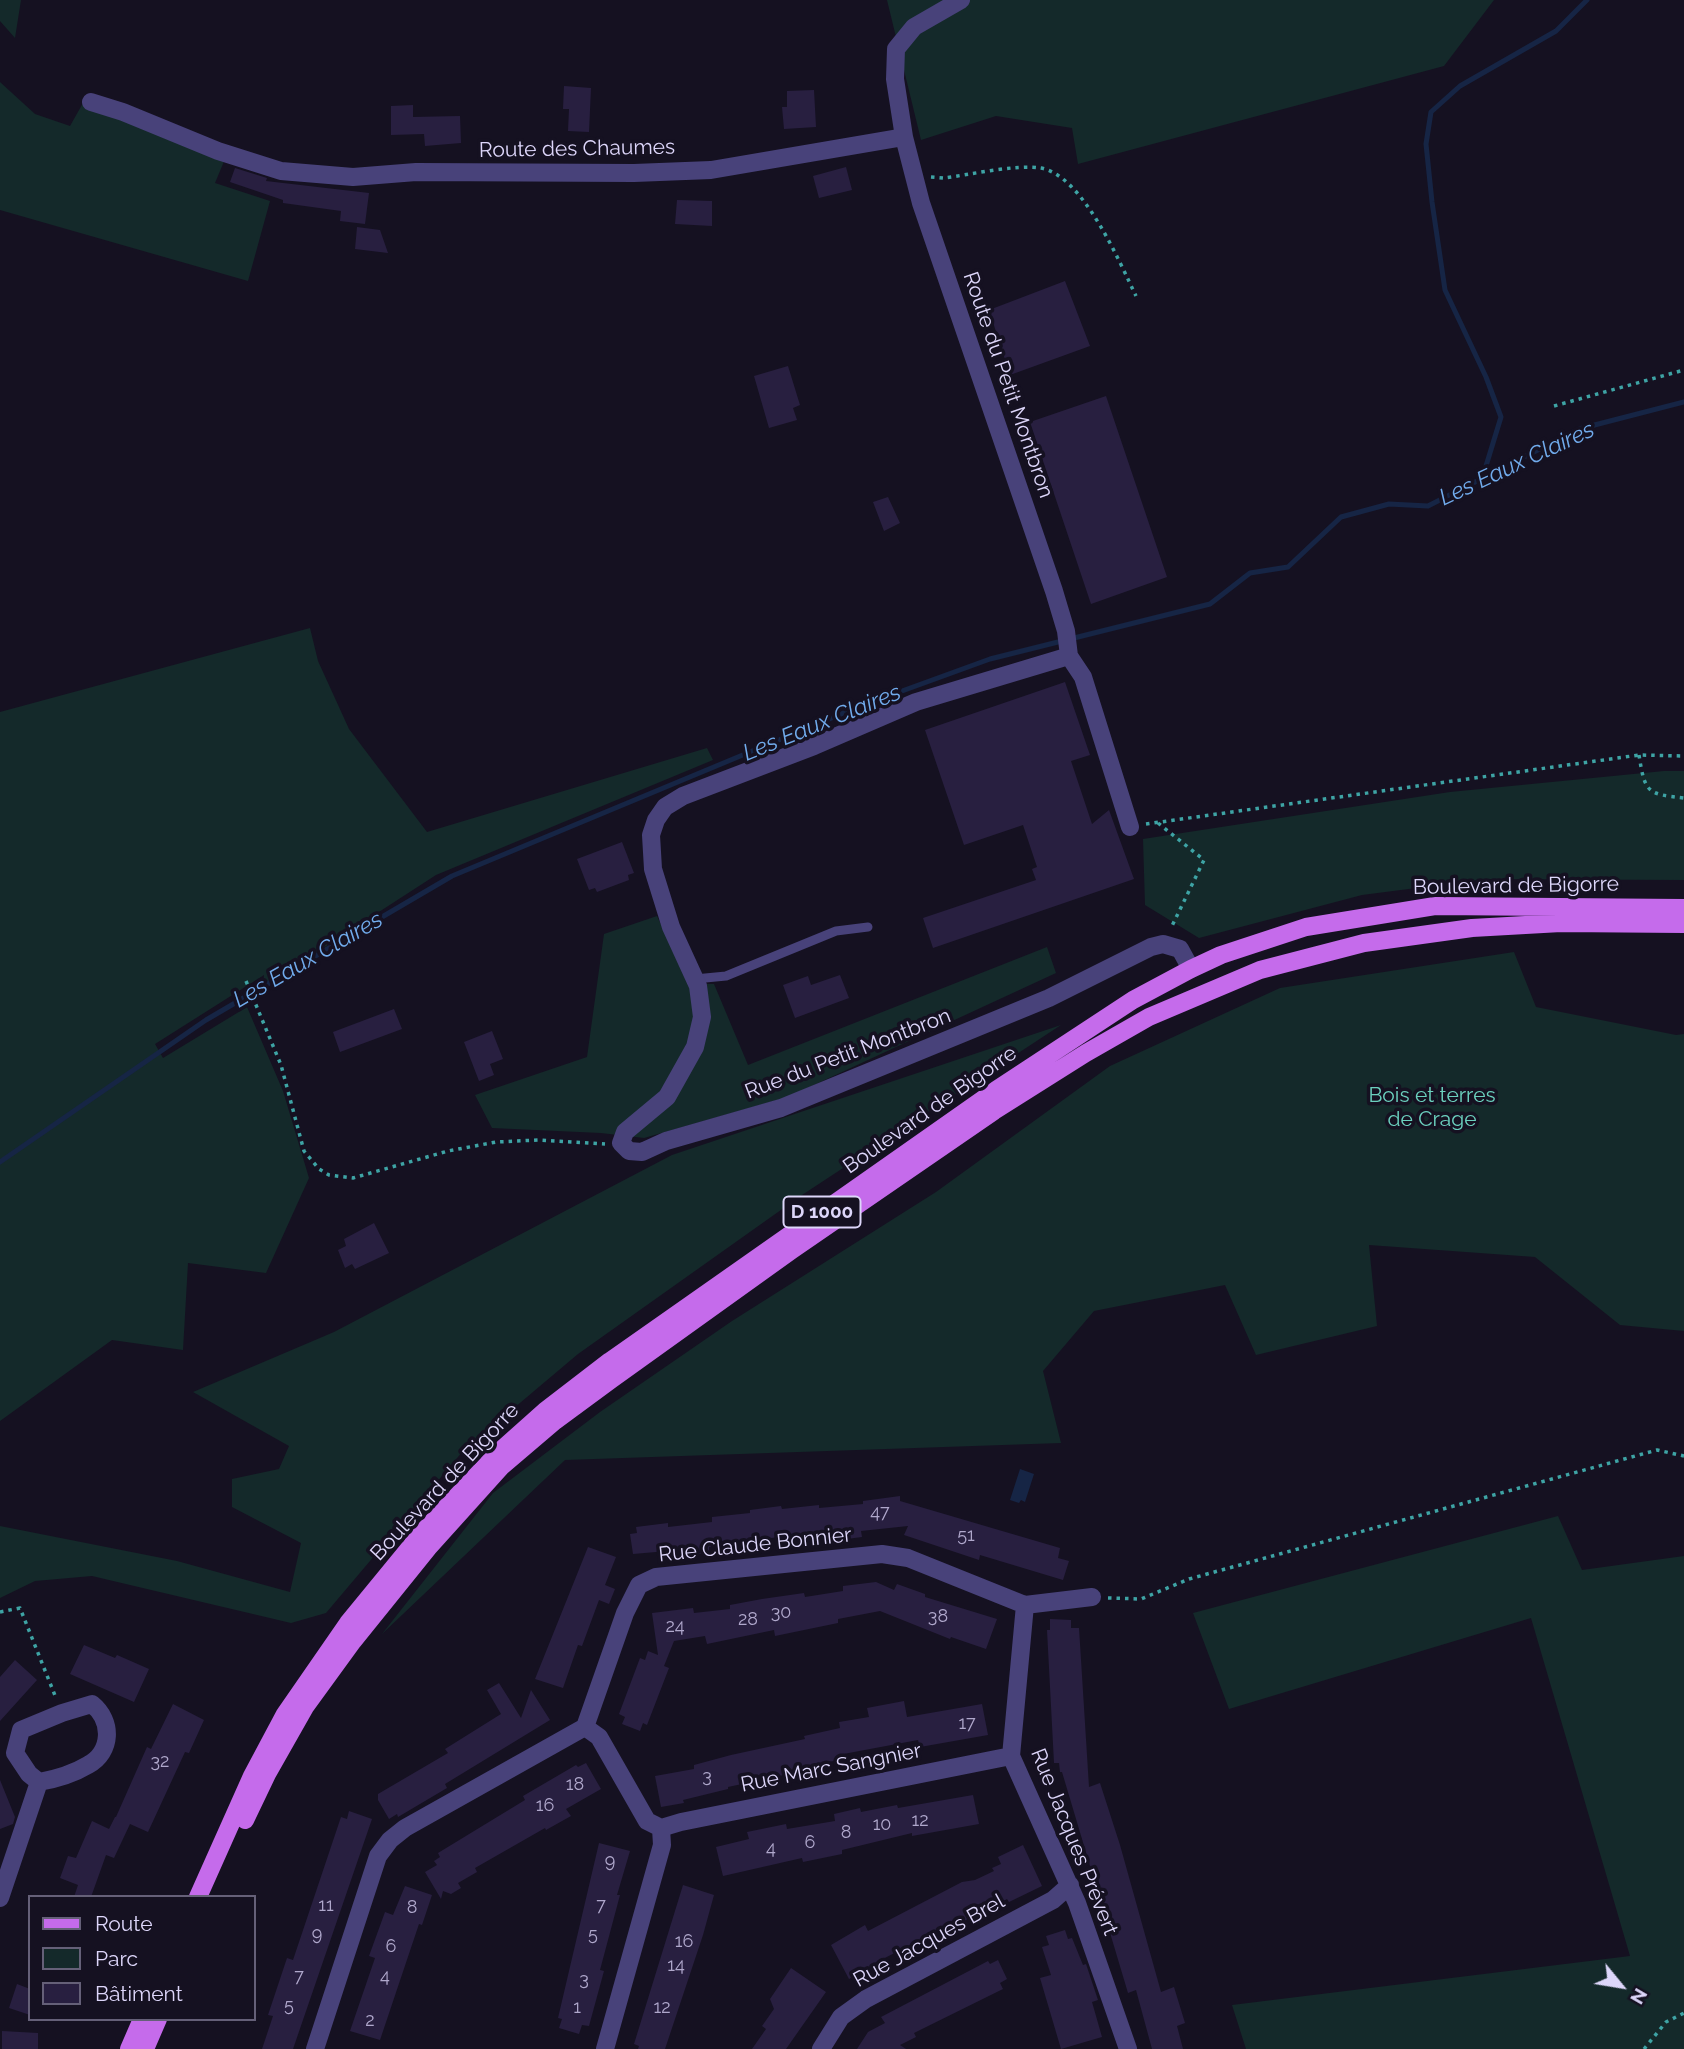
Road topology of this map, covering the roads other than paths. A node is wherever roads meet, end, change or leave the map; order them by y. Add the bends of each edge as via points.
1 (961, 0) edge
2 (91, 102) dead end
3 (904, 137) junction
4 (1069, 652) junction
5 (1130, 827) road end
6 (1684, 908) edge
7 (1684, 924) edge
8 (868, 927) dead end
9 (1191, 969) junction
10 (695, 979) junction
11 (1092, 1597) road end
12 (1025, 1605) junction
13 (585, 1727) junction
14 (1011, 1756) junction
15 (39, 1782) junction
16 (661, 1828) junction
17 (1069, 1885) junction
18 (199, 1895) edge
19 (211, 1895) edge
20 (0, 1898) edge
21 (141, 2021) edge
22 (157, 2021) edge
23 (129, 2049) edge
24 (145, 2049) edge
25 (315, 2049) edge
26 (605, 2049) edge
27 (821, 2049) edge
28 (1128, 2049) edge

1 - 3 street via 914,27 896,49 895,79
2 - 3 street, Route des Chaumes via 281,171 353,177 416,172 711,170
3 - 4 street, Route du Petit Montbron via 921,204 988,392
4 - 5 street, Route du Petit Montbron via 1083,677
4 - 10 street via 916,702 665,807 651,835 653,869 671,927
6 - 9 main road, Boulevard de Bigorre / D 1000 via 1435,906 1306,927
7 - 19 main road, Boulevard de Bigorre / D 1000 via 1472,928 1364,943 1260,970 1149,1017 994,1111 612,1379 501,1467 428,1548 305,1707 267,1774
8 - 10 lane via 836,932 726,975
9 - 10 street, Rue du Petit Montbron via 1180,949 1163,944 1151,947 1049,998 781,1108 642,1152 629,1151 621,1143 625,1132 667,1097 695,1047 702,1017
9 - 18 main road, Boulevard de Bigorre / D 1000 via 1133,1000 1042,1060 797,1229 610,1361 499,1452 421,1534 348,1623 285,1714
11 - 12 street, Rue Claude Bonnier
12 - 13 street, Rue Claude Bonnier via 908,1558 882,1553 656,1577 639,1585 625,1613
12 - 14 street, Rue Jacques Prévert
13 - 16 street via 598,1737 647,1821
13 - 25 street via 390,1840 378,1856
14 - 16 street, Rue Marc Sangnier
14 - 17 street, Rue Jacques Prévert
15 - 15 street via 15,1752 20,1730 92,1704 106,1720 108,1731 97,1759
15 - 20 street
16 - 26 street via 662,1845
17 - 27 street, Rue Jacques Brel via 1053,1900 866,1999 841,2017
17 - 28 street, Rue Jacques Prévert
21 - 23 main road
22 - 24 main road

